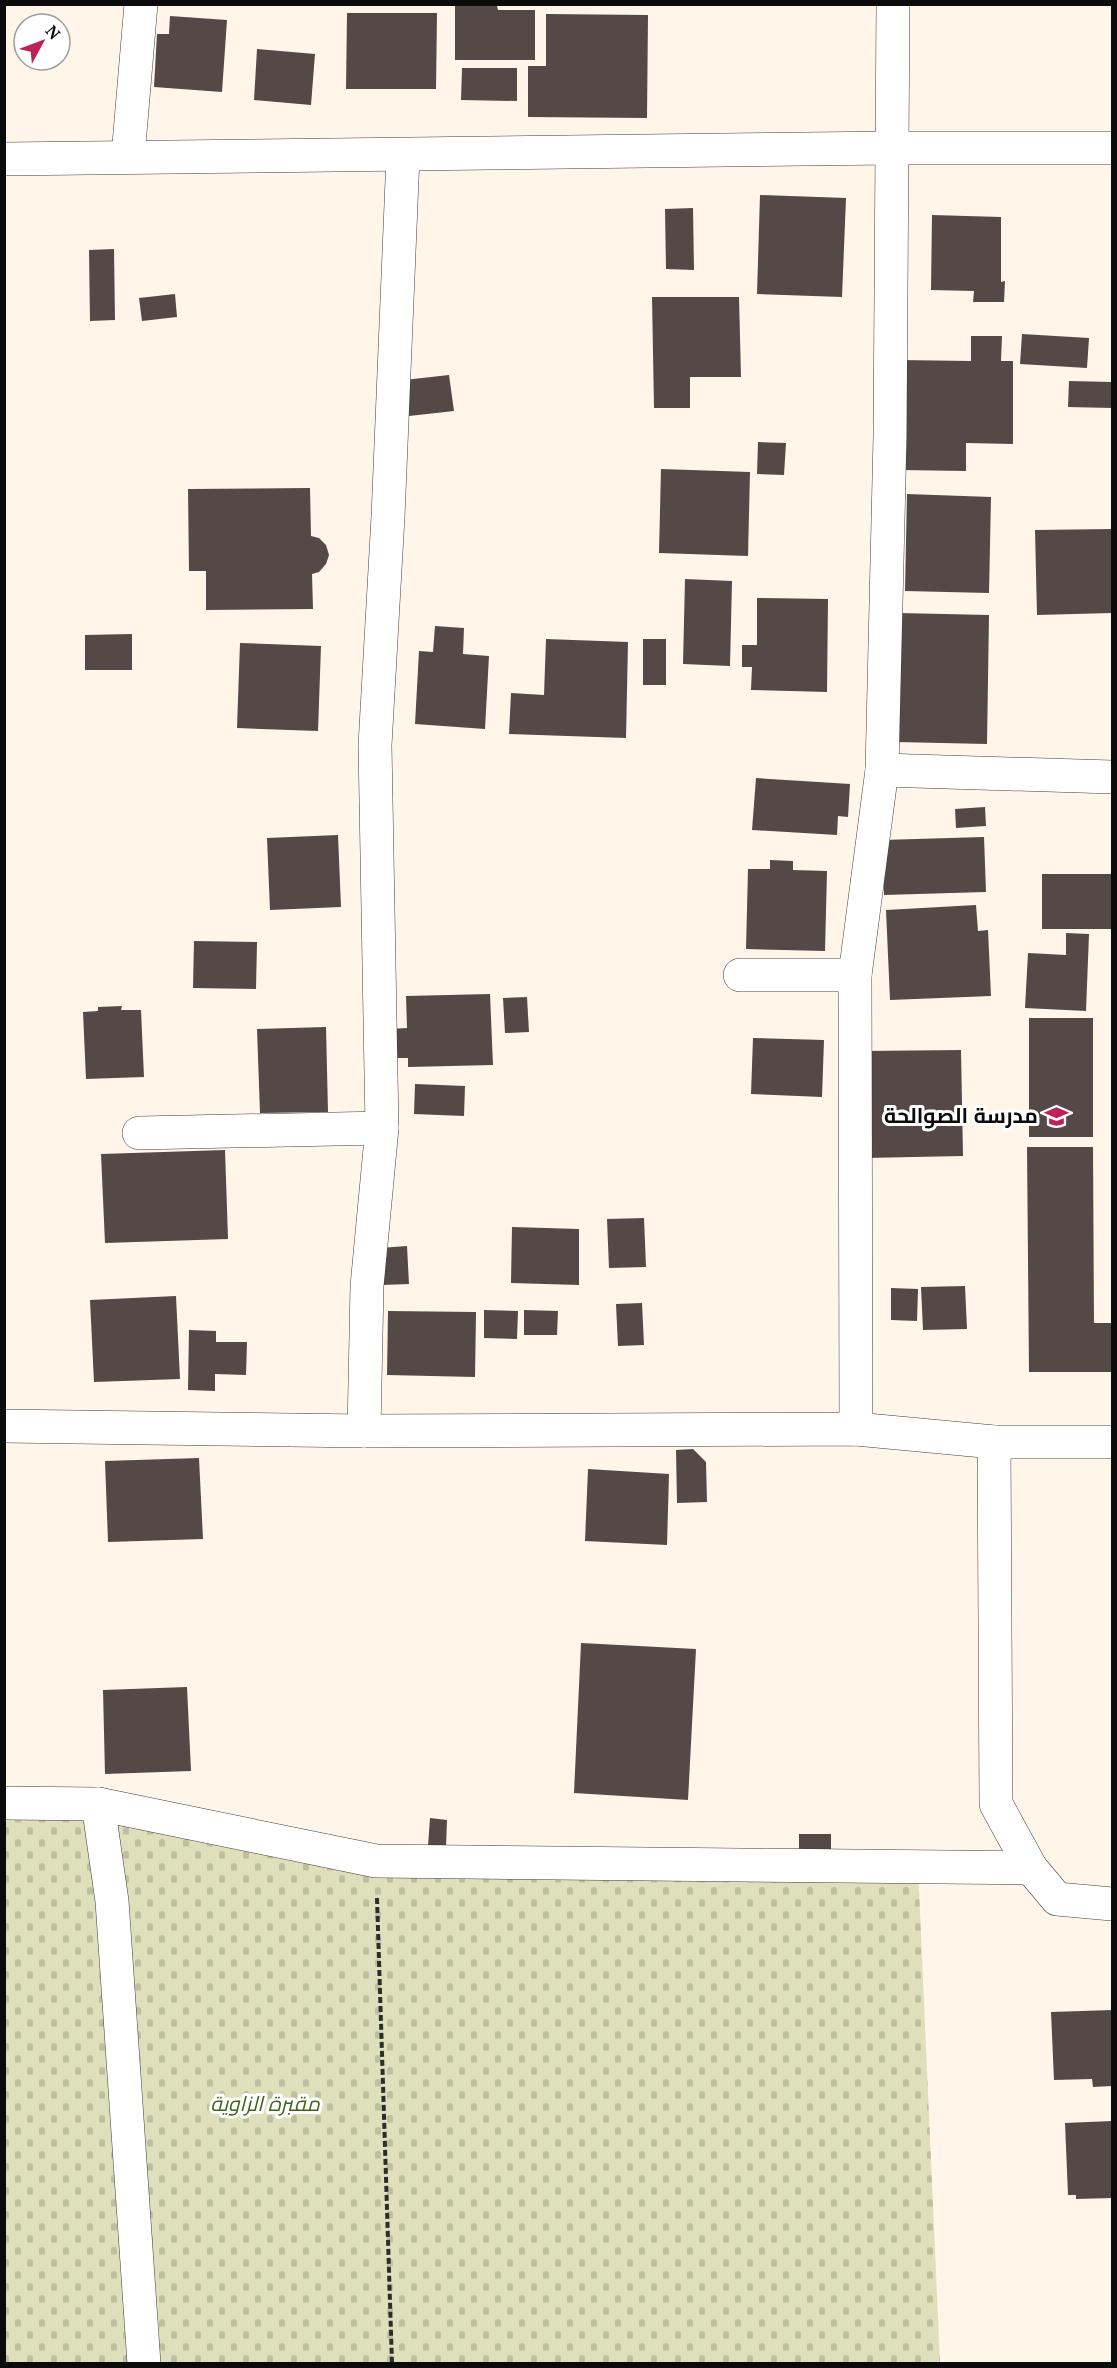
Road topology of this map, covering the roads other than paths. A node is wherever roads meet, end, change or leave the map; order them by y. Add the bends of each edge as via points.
1 (141, 4) edge
2 (893, 4) edge
3 (892, 148) junction
4 (1113, 148) edge
5 (128, 156) junction
6 (403, 156) junction
7 (4, 159) edge
8 (882, 770) junction
9 (1113, 777) edge
10 (740, 975) dead end
11 (855, 975) junction
12 (382, 1128) junction
13 (139, 1133) dead end
14 (4, 1426) edge
15 (856, 1429) junction
16 (364, 1431) junction
17 (994, 1442) junction
18 (1113, 1442) edge
19 (4, 1803) edge
20 (98, 1804) junction
21 (1030, 1868) junction
22 (1113, 1904) edge
23 (144, 2364) edge

1 - 5 street
2 - 3 street
3 - 4 street
3 - 6 street
3 - 8 street
5 - 6 street
5 - 7 street
6 - 12 street via 375,745
8 - 9 street
8 - 11 street
10 - 11 street
11 - 15 street
12 - 13 street
12 - 16 street via 367,1286
14 - 16 street
15 - 16 street
15 - 17 street
17 - 18 street
17 - 21 street via 996,1804
19 - 20 street
20 - 21 street via 376,1861
20 - 23 street via 112,1902
21 - 22 street via 1057,1899

